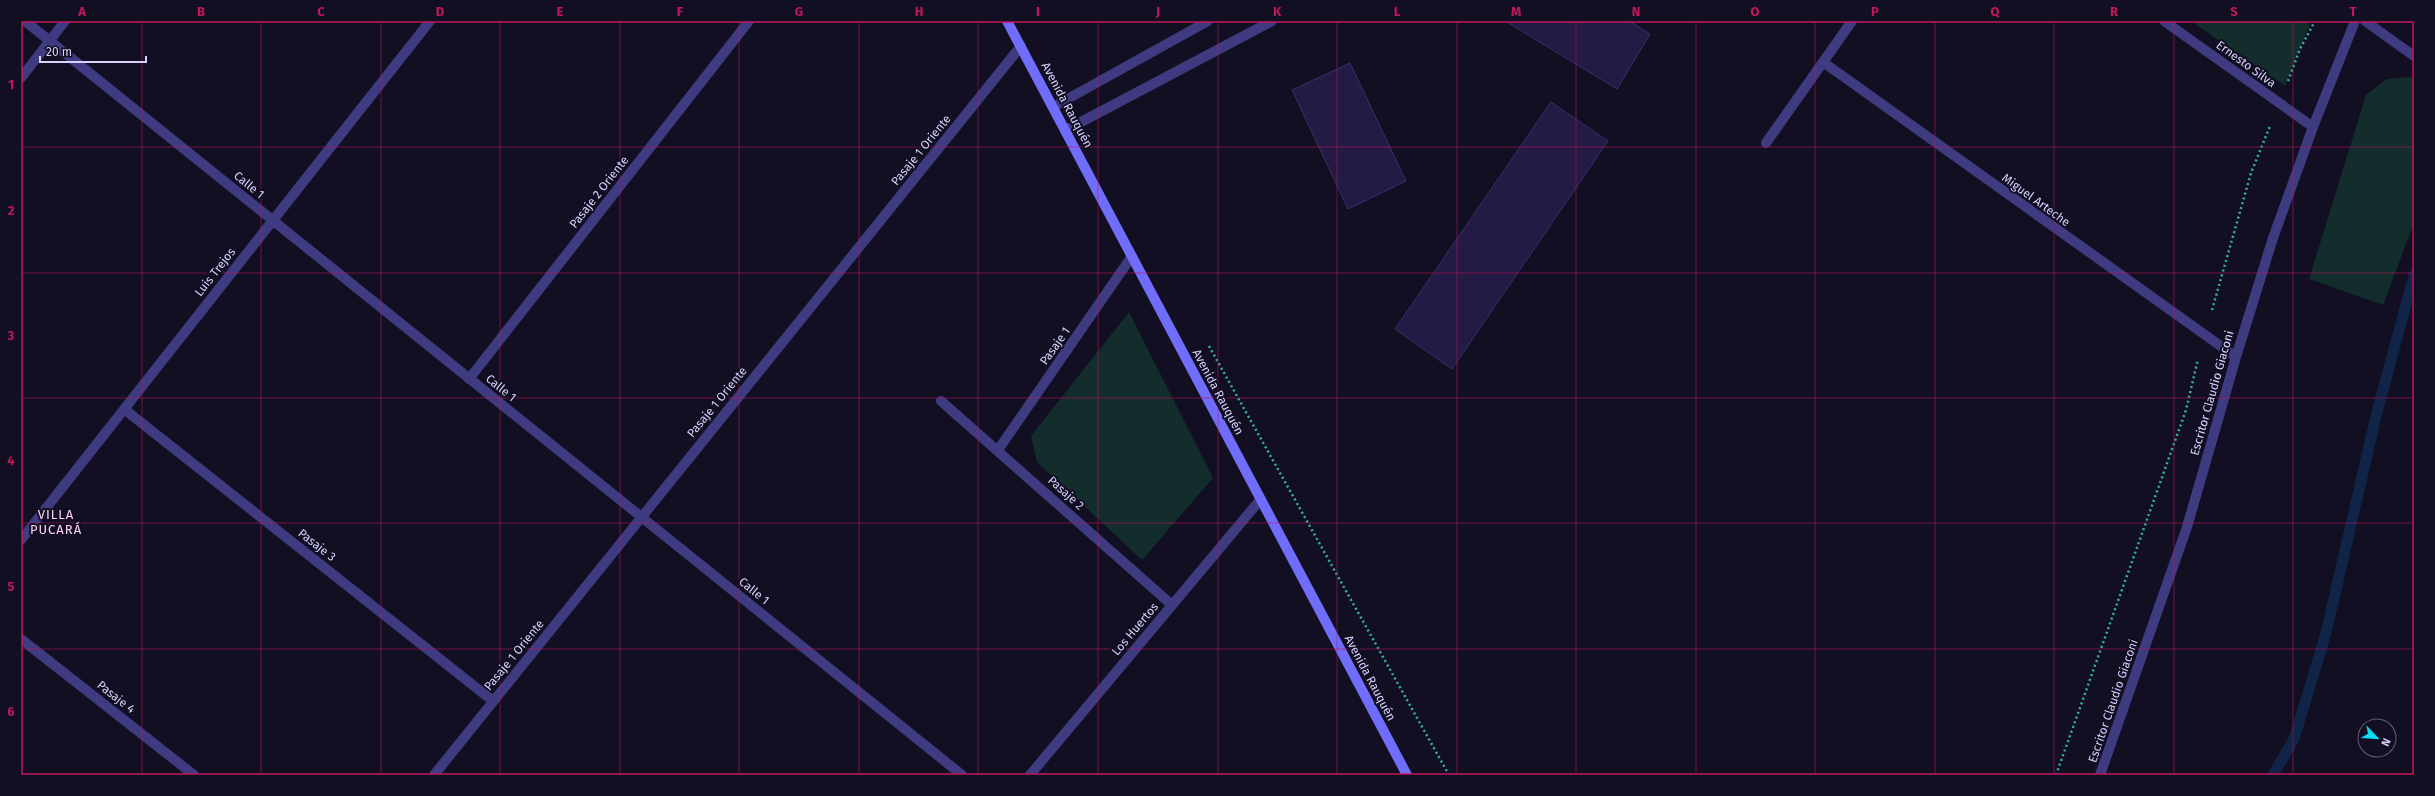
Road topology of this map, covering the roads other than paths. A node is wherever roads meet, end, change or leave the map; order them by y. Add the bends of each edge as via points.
1 (25, 21) edge
2 (66, 21) edge
3 (430, 21) edge
4 (750, 21) edge
5 (1007, 21) edge
6 (1208, 21) edge
7 (1272, 21) edge
8 (1852, 21) edge
9 (2164, 21) edge
10 (2355, 21) edge
11 (2365, 21) edge
12 (50, 41) junction
13 (1021, 46) junction
14 (2414, 56) edge
15 (1823, 62) junction
16 (21, 78) edge
17 (1053, 107) junction
18 (2313, 127) junction
19 (1066, 130) junction
20 (1766, 143) dead end
21 (273, 221) junction
22 (1132, 256) junction
23 (2236, 357) junction
24 (470, 379) junction
25 (941, 401) dead end
26 (124, 409) junction
27 (998, 450) junction
28 (1260, 500) junction
29 (642, 517) junction
30 (21, 540) edge
31 (1172, 605) junction
32 (21, 639) edge
33 (494, 701) junction
34 (194, 775) edge
35 (434, 775) edge
36 (962, 775) edge
37 (1030, 775) edge
38 (1407, 775) edge
39 (2100, 775) edge

1 - 12 street, Calle 1
2 - 12 street
3 - 21 street, Luis Trejos
4 - 24 street, Pasaje 2 Oriente
5 - 13 main road, Avenida Rauquén
6 - 17 street
7 - 19 street
8 - 15 street
9 - 18 street, Ernesto Silva
10 - 18 street, Escritor Claudio Giaconi
11 - 14 street
12 - 16 street
12 - 21 street, Calle 1
13 - 17 main road, Avenida Rauquén
13 - 29 street, Pasaje 1 Oriente
15 - 20 street
15 - 23 street, Miguel Arteche
17 - 19 main road, Avenida Rauquén
18 - 23 street, Escritor Claudio Giaconi via 2273,238
19 - 22 main road, Avenida Rauquén
21 - 24 street, Calle 1
21 - 26 street, Luis Trejos
22 - 27 street, Pasaje 1
22 - 28 main road, Avenida Rauquén
23 - 39 street, Escritor Claudio Giaconi via 2187,527
24 - 29 street, Calle 1
25 - 27 street, Pasaje 2
26 - 30 street, Luis Trejos
26 - 33 street, Pasaje 3
27 - 31 street, Pasaje 2
28 - 31 street, Los Huertos
28 - 38 main road, Avenida Rauquén
29 - 33 street, Pasaje 1 Oriente
29 - 36 street, Calle 1
31 - 37 street, Los Huertos
32 - 34 street, Pasaje 4
33 - 35 street, Pasaje 1 Oriente

